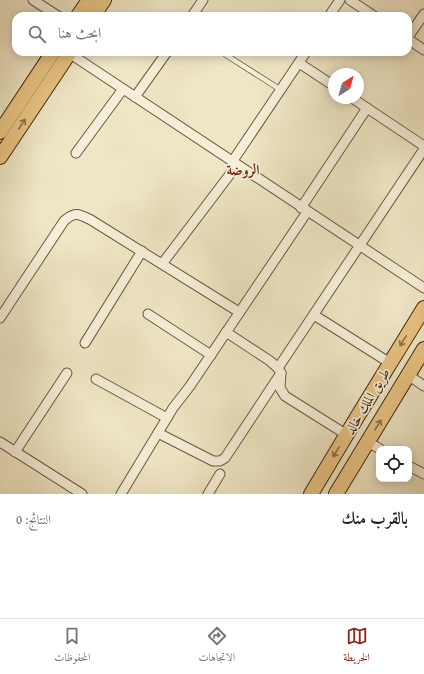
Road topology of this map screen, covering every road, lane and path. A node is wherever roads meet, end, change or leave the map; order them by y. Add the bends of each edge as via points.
1 (33, 0) edge
2 (89, 0) edge
3 (104, 0) edge
4 (203, 0) edge
5 (340, 0) edge
6 (350, 0) edge
7 (52, 12) edge
8 (81, 12) edge
9 (96, 12) edge
10 (195, 12) edge
11 (332, 12) edge
12 (368, 12) edge
13 (424, 14) edge
14 (412, 32) edge
15 (412, 41) edge
16 (424, 50) edge
17 (50, 56) edge
18 (67, 56) edge
19 (74, 56) edge
20 (164, 56) edge
21 (228, 56) edge
22 (303, 56) edge
23 (299, 62) junction
24 (328, 82) edge
25 (123, 89) junction
26 (281, 90) junction
27 (135, 97) junction
28 (361, 104) edge
29 (367, 108) junction
30 (0, 132) edge
31 (424, 147) edge
32 (76, 153) dead end
33 (0, 157) edge
34 (234, 163) junction
35 (304, 210) junction
36 (360, 246) junction
37 (142, 251) junction
38 (162, 264) junction
39 (424, 288) edge
40 (424, 308) edge
41 (239, 312) junction
42 (148, 314) dead end
43 (314, 315) junction
44 (0, 318) edge
45 (226, 332) junction
46 (84, 342) dead end
47 (424, 349) edge
48 (211, 355) junction
49 (390, 364) junction
50 (279, 370) junction
51 (67, 373) dead end
52 (408, 375) junction
53 (96, 379) dead end
54 (424, 386) edge
55 (167, 418) junction
56 (158, 433) junction
57 (347, 434) junction
58 (0, 442) edge
59 (374, 446) edge
60 (15, 452) junction
61 (412, 468) edge
62 (220, 474) dead end
63 (424, 474) edge
64 (81, 494) edge
65 (121, 494) edge
66 (208, 494) edge
67 (311, 494) edge
68 (336, 494) edge

1 - 7 street
2 - 8 main road
3 - 9 main road
4 - 10 street
5 - 11 street
6 - 12 street
13 - 14 street
15 - 16 street
17 - 30 main road
33 -> 18 main road
19 - 25 street
20 - 27 street
21 - 26 lane
22 - 23 street
23 - 24 street
23 - 26 street
25 - 27 street
25 - 32 street
26 - 34 street
27 - 34 street
28 - 29 street
29 - 31 street
29 - 35 street
31 - 36 street
34 - 35 street
34 - 38 street
35 - 36 street
35 - 41 street
36 - 39 street
36 - 43 street
37 - 38 street
37 - 44 street via 92,220 78,214 71,215 64,221
37 - 46 street
38 - 41 street
40 -> 49 main road, طريق الملك خالد
41 - 45 street
42 - 48 street
43 - 49 street
43 - 50 street
45 - 48 street
45 - 50 street via 270,361
47 - 52 main road
48 - 55 street
49 - 57 main road, طريق الملك خالد
50 - 56 street via 220,461 213,461
50 - 57 street via 280,388 285,396
51 - 60 street
52 - 54 street
59 -> 52 main road
53 - 55 street
55 - 56 street
56 - 65 street
57 -> 67 main road, طريق الملك خالد
58 - 60 street
59 - 68 main road
60 - 64 street
61 - 63 street
62 - 66 street

